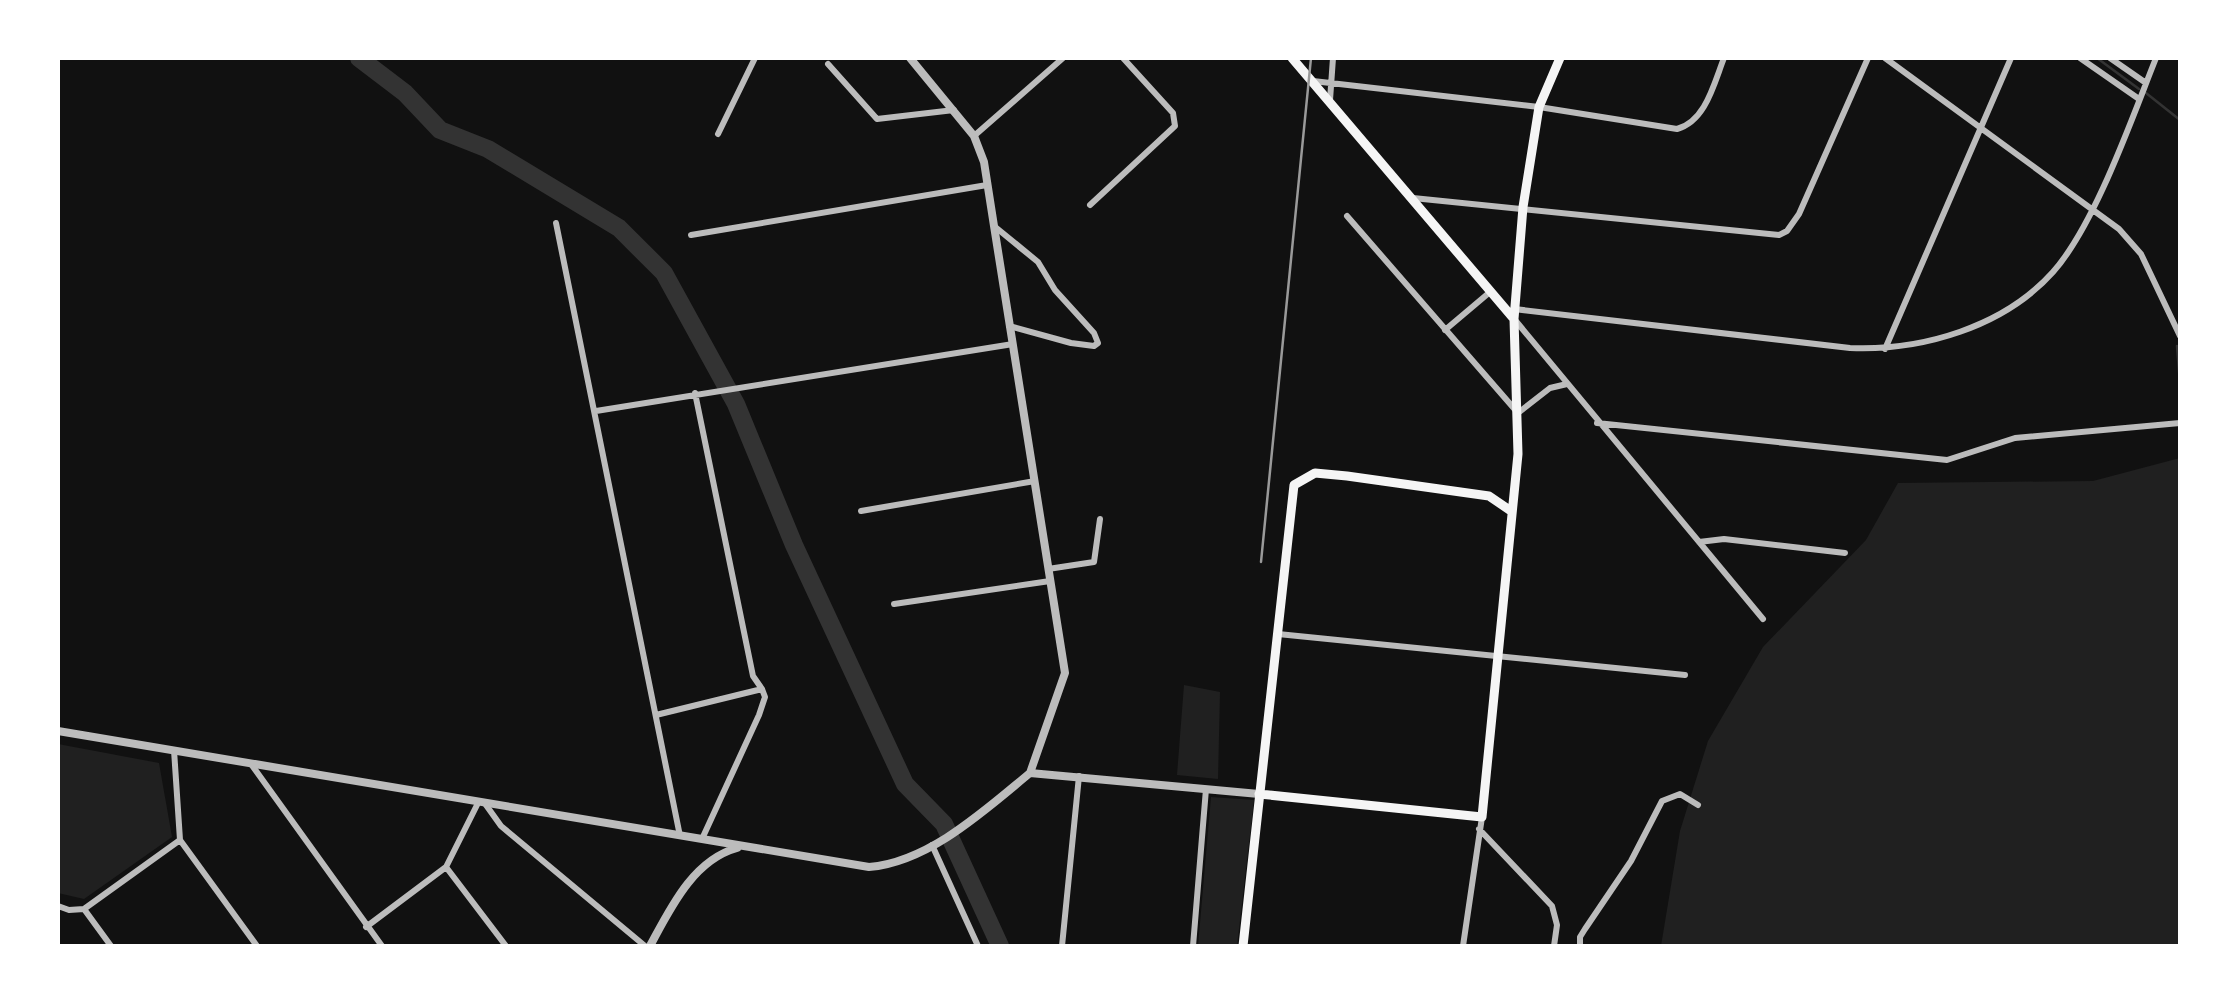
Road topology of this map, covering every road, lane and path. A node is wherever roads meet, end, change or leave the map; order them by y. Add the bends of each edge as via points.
1 (755, 58) edge
2 (910, 58) edge
3 (1063, 58) edge
4 (1123, 58) edge
5 (1333, 58) edge
6 (1560, 58) edge
7 (1724, 58) edge
8 (1868, 58) edge
9 (1885, 58) edge
10 (2011, 58) edge
11 (2080, 58) edge
12 (2110, 58) edge
13 (2156, 58) edge
14 (1297, 60) edge
15 (828, 64) dead end
16 (1313, 81) junction
17 (1331, 83) junction
18 (2146, 83) junction
19 (2139, 99) junction
20 (1330, 101) junction
21 (1540, 106) junction
22 (956, 110) junction
23 (1980, 128) junction
24 (718, 134) dead end
25 (974, 136) junction
26 (988, 185) junction
27 (1411, 198) junction
28 (1090, 205) dead end
29 (1524, 207) junction
30 (2093, 207) junction
31 (1347, 216) dead end
32 (556, 223) dead end
33 (994, 226) junction
34 (691, 234) dead end
35 (1490, 292) junction
36 (1514, 314) junction
37 (1538, 314) junction
38 (1009, 326) junction
39 (1445, 330) junction
40 (1526, 334) junction
41 (2180, 336) edge
42 (1013, 344) junction
43 (1885, 349) junction
44 (1556, 370) junction
45 (1567, 384) junction
46 (1550, 388) junction
47 (695, 393) junction
48 (596, 411) junction
49 (1518, 413) junction
50 (1597, 422) junction
51 (2180, 423) edge
52 (1035, 481) junction
53 (1514, 488) junction
54 (1489, 496) junction
55 (860, 510) dead end
56 (1511, 512) junction
57 (1100, 519) dead end
58 (1699, 542) junction
59 (1845, 553) dead end
60 (1048, 569) junction
61 (1050, 581) junction
62 (894, 604) dead end
63 (1763, 619) dead end
64 (1276, 634) junction
65 (1496, 658) junction
66 (1685, 675) dead end
67 (762, 689) junction
68 (656, 715) junction
69 (58, 731) edge
70 (174, 750) junction
71 (250, 763) junction
72 (1030, 773) junction
73 (1079, 776) junction
74 (1206, 789) junction
75 (1259, 794) junction
76 (482, 804) junction
77 (1698, 805) dead end
78 (1482, 817) junction
79 (1479, 830) junction
80 (680, 837) junction
81 (180, 840) junction
82 (702, 840) junction
83 (718, 843) junction
84 (932, 845) junction
85 (740, 848) junction
86 (722, 854) junction
87 (446, 868) junction
88 (58, 906) edge
89 (84, 909) junction
90 (366, 926) junction
91 (111, 946) edge
92 (257, 946) edge
93 (382, 946) edge
94 (506, 946) edge
95 (648, 946) edge
96 (978, 946) edge
97 (1062, 946) edge
98 (1193, 946) edge
99 (1243, 946) edge
100 (1463, 946) edge
101 (1554, 946) edge
102 (1580, 946) edge

1 - 24 street
2 - 22 street
3 - 25 street
4 - 28 street via 1173,114 1175,126
5 - 17 street
6 - 21 main road
7 - 21 street via 1700,114 1684,128
8 - 29 street via 1799,214 1780,235
9 - 23 street
10 - 23 street
11 - 19 street
12 - 18 street
13 - 18 street
14 - 16 main road
15 - 22 street via 877,118
16 - 17 street
16 - 20 main road
17 - 20 street
17 - 21 street
18 - 19 street
19 - 30 street
20 - 27 main road
21 - 29 main road
22 - 25 street
23 - 30 street
23 - 43 street
25 - 26 street
26 - 33 street
26 - 34 street
27 - 29 street
27 - 35 main road
29 - 36 main road
30 - 41 street via 2141,254
30 - 43 street via 2055,270 1998,316
31 - 39 street
32 - 48 street
33 - 38 street
33 - 38 street via 1038,262 1098,343 1071,343
35 - 36 main road
35 - 39 street
36 - 37 street
36 - 40 street
36 - 49 main road
37 - 40 street via 1526,320
37 - 43 street
38 - 42 street
39 - 49 street
40 - 44 street
42 - 47 street
42 - 52 street
44 - 45 street
44 - 46 street
45 - 46 street
45 - 50 street
46 - 49 street
47 - 48 street
47 - 67 street
48 - 68 street
49 - 53 main road
50 - 51 street via 1947,460 2015,438
50 - 58 street
52 - 55 street
52 - 60 street
53 - 54 main road
53 - 56 main road
54 - 56 main road
54 - 64 main road via 1307,475 1294,485
56 - 65 main road
57 - 60 street via 1094,562
58 - 59 street
58 - 63 street
60 - 61 street
61 - 62 street
61 - 72 street via 1065,673
64 - 65 street
64 - 75 main road
65 - 66 street
65 - 78 main road
67 - 68 street
67 - 82 street via 759,714
68 - 80 street
69 - 70 street
70 - 71 street
70 - 81 street
71 - 76 street
71 - 90 street
72 - 73 street
72 - 84 street
73 - 74 street
73 - 97 street
74 - 75 street
74 - 98 street
75 - 78 main road
75 - 99 main road
76 - 80 street
76 - 87 street
76 - 95 street
77 - 102 street via 1680,794 1662,800 1584,928
78 - 79 street
79 - 100 street
79 - 101 street via 1552,906
80 - 82 street
81 - 89 street
81 - 92 street
82 - 83 street
83 - 85 street
83 - 86 street
84 - 85 street via 869,867
84 - 96 street
85 - 86 street
86 - 95 street via 686,886
87 - 90 street
87 - 94 street
88 - 89 street
89 - 91 street
90 - 93 street

